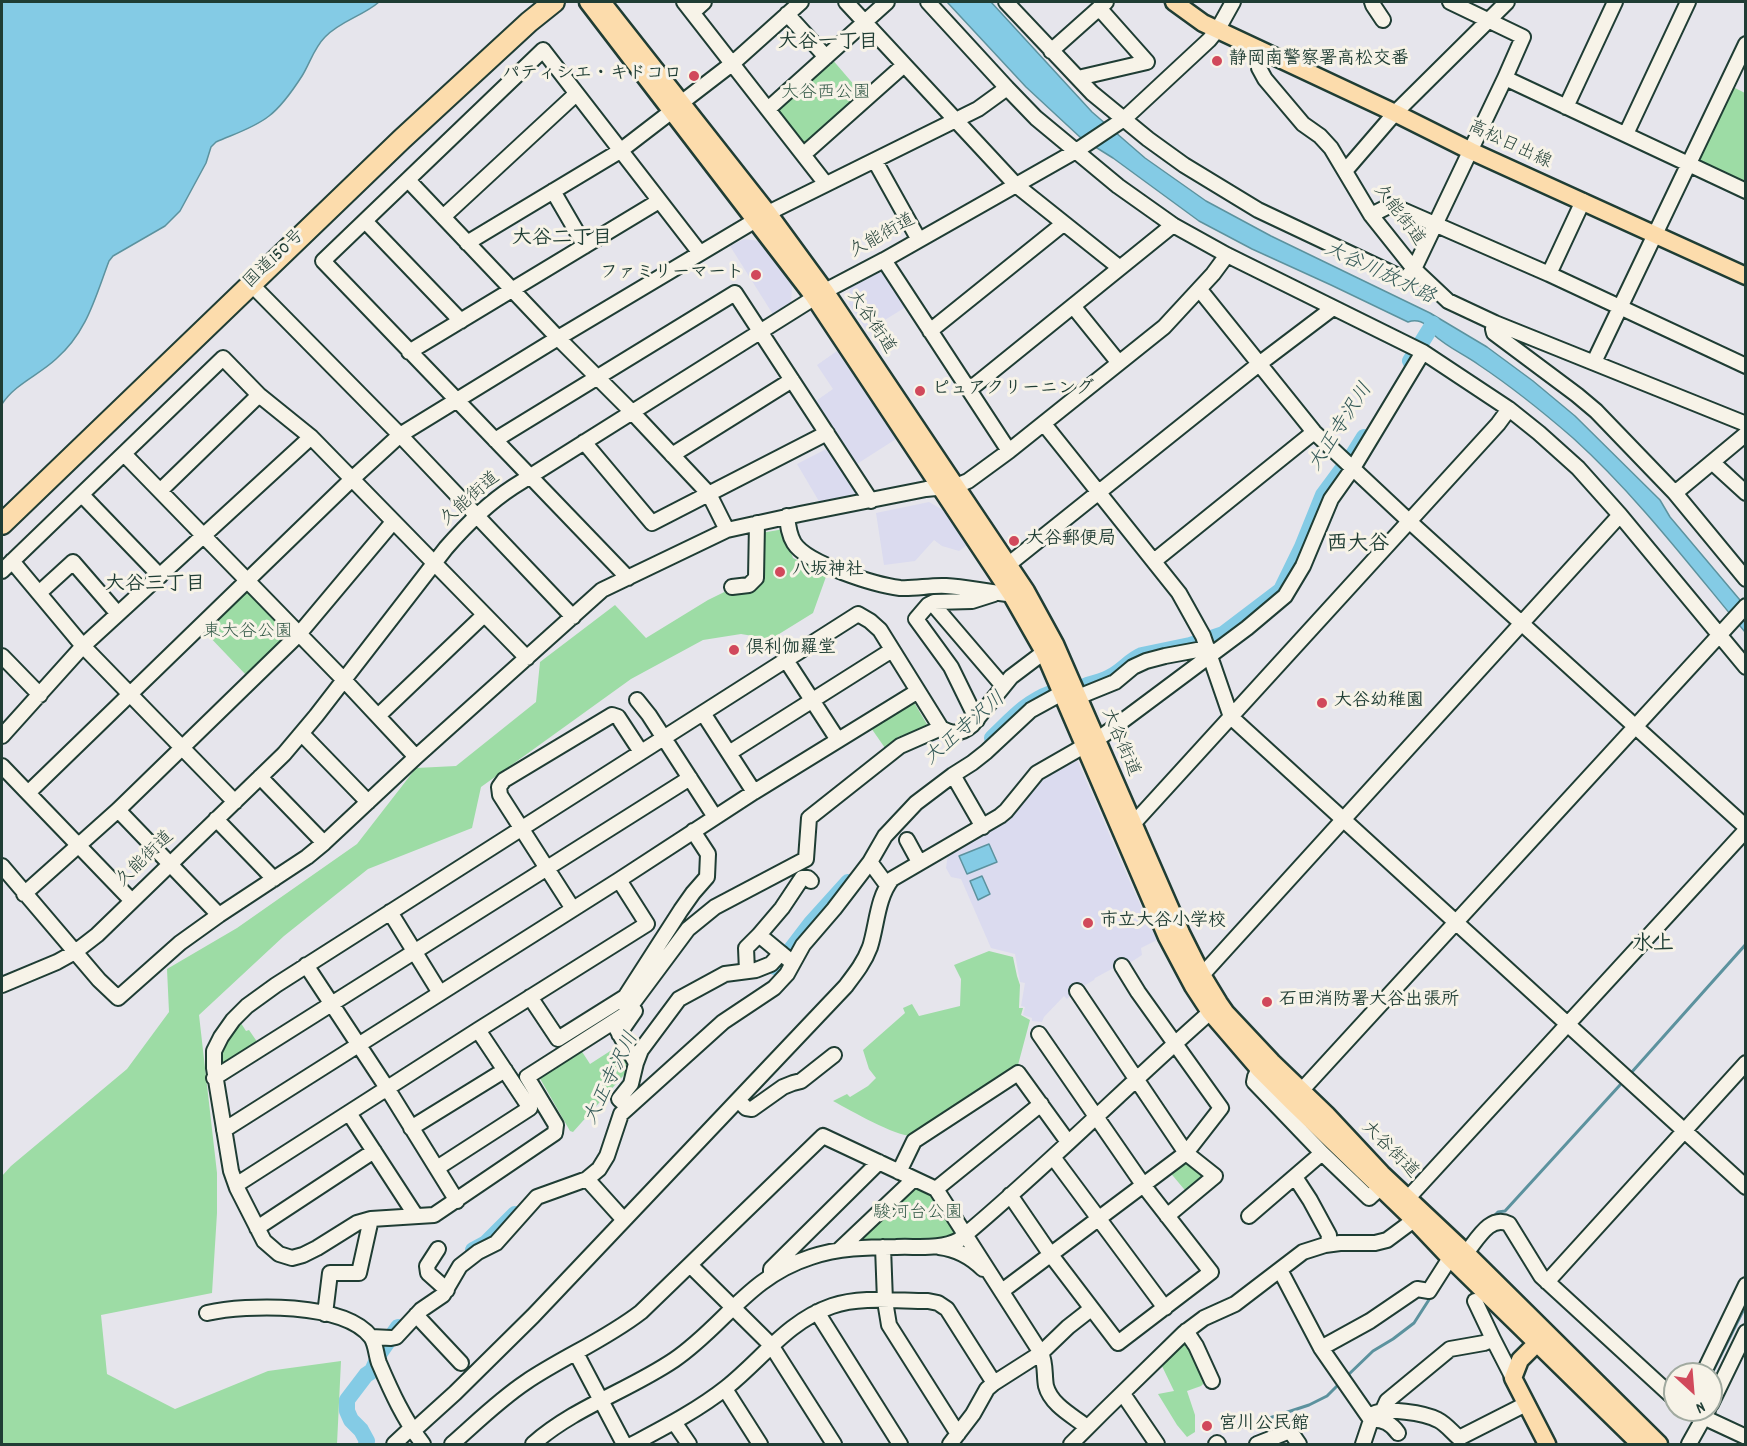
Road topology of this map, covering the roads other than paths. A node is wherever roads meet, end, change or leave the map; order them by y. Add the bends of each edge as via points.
1 (536, 2) edge
2 (554, 2) edge
3 (588, 2) edge
4 (602, 2) edge
5 (704, 2) edge
6 (801, 2) edge
7 (846, 2) edge
8 (887, 2) edge
9 (928, 2) edge
10 (1009, 2) edge
11 (1174, 2) edge
12 (1233, 2) edge
13 (1372, 2) edge
14 (1450, 2) edge
15 (1508, 2) edge
16 (1615, 2) edge
17 (1688, 2) edge
18 (1102, 5) edge
19 (688, 7) edge
20 (787, 15) junction
21 (1383, 20) dead end
22 (1488, 21) junction
23 (864, 22) junction
24 (1218, 29) junction
25 (1258, 48) junction
26 (1051, 51) junction
27 (1744, 51) edge
28 (826, 57) junction
29 (733, 63) junction
30 (904, 65) junction
31 (1078, 78) junction
32 (1505, 78) junction
33 (1006, 88) junction
34 (576, 94) junction
35 (677, 107) junction
36 (1566, 107) junction
37 (768, 109) junction
38 (1395, 113) junction
39 (1124, 119) junction
40 (956, 120) junction
41 (1626, 135) junction
42 (620, 151) junction
43 (1076, 151) junction
44 (1471, 151) junction
45 (804, 154) junction
46 (875, 160) junction
47 (1688, 164) junction
48 (1345, 171) junction
49 (408, 180) junction
50 (826, 184) junction
51 (1016, 185) junction
52 (553, 191) junction
53 (1746, 191) edge
54 (659, 201) junction
55 (1583, 201) junction
56 (1371, 215) junction
57 (443, 217) junction
58 (762, 217) junction
59 (365, 221) junction
60 (1064, 224) junction
61 (1173, 225) junction
62 (1435, 225) junction
63 (1654, 234) junction
64 (919, 240) junction
65 (467, 243) junction
66 (585, 246) junction
67 (700, 253) junction
68 (1227, 255) junction
69 (884, 260) junction
70 (1120, 268) junction
71 (1414, 269) junction
72 (1549, 274) junction
73 (1746, 276) edge
74 (250, 284) junction
75 (512, 290) junction
76 (1200, 290) junction
77 (819, 294) junction
78 (1073, 306) junction
79 (1333, 308) junction
80 (1620, 308) junction
81 (460, 321) junction
82 (1495, 323) junction
83 (760, 331) junction
84 (930, 331) junction
85 (558, 338) junction
86 (1420, 350) junction
87 (410, 352) junction
88 (1594, 362) junction
89 (1119, 363) junction
90 (1259, 364) junction
91 (1746, 366) edge
92 (597, 377) junction
93 (792, 380) junction
94 (969, 390) junction
95 (259, 395) junction
96 (456, 400) junction
97 (1509, 409) junction
98 (632, 412) junction
99 (1044, 424) junction
100 (1746, 424) edge
101 (1314, 432) junction
102 (827, 433) junction
103 (1746, 434) edge
104 (400, 435) junction
105 (311, 437) junction
106 (495, 440) junction
107 (584, 442) junction
108 (1009, 451) junction
109 (124, 454) junction
110 (672, 455) junction
111 (1712, 462) junction
112 (1349, 464) junction
113 (531, 476) junction
114 (352, 479) junction
115 (949, 487) junction
116 (160, 492) junction
117 (1100, 492) junction
118 (1675, 493) junction
119 (1746, 493) edge
120 (709, 494) junction
121 (82, 495) junction
122 (871, 501) junction
123 (2, 510) edge
124 (1620, 514) junction
125 (476, 516) junction
126 (787, 516) junction
127 (393, 522) junction
128 (1410, 522) junction
129 (756, 523) junction
130 (2, 524) edge
131 (727, 530) junction
132 (204, 536) junction
133 (12, 561) junction
134 (1154, 561) junction
135 (435, 564) junction
136 (1009, 564) junction
137 (2, 572) edge
138 (160, 576) junction
139 (628, 578) junction
140 (1746, 579) edge
141 (247, 580) junction
142 (732, 587) dead end
143 (39, 593) junction
144 (1003, 594) junction
145 (932, 603) junction
146 (1746, 606) edge
147 (118, 614) junction
148 (484, 615) junction
149 (573, 617) junction
150 (1522, 623) junction
151 (299, 634) junction
152 (1719, 635) junction
153 (1207, 645) junction
154 (83, 646) junction
155 (1049, 648) junction
156 (892, 650) junction
157 (2, 656) edge
158 (527, 658) junction
159 (786, 660) junction
160 (1746, 667) edge
161 (344, 680) junction
162 (1009, 686) junction
163 (918, 691) junction
164 (130, 694) junction
165 (40, 695) junction
166 (1070, 695) junction
167 (637, 700) dead end
168 (812, 700) junction
169 (703, 712) junction
170 (378, 716) junction
171 (1231, 717) junction
172 (977, 720) junction
173 (1635, 726) junction
174 (941, 728) junction
175 (302, 734) junction
176 (2, 736) edge
177 (664, 738) junction
178 (838, 740) junction
179 (1091, 742) junction
180 (182, 747) junction
181 (641, 752) junction
182 (729, 753) junction
183 (416, 757) junction
184 (2, 766) edge
185 (953, 776) junction
186 (260, 777) junction
187 (690, 778) junction
188 (754, 792) junction
189 (28, 793) junction
190 (235, 802) junction
191 (368, 802) junction
192 (118, 810) junction
193 (715, 817) junction
194 (216, 819) junction
195 (1342, 820) junction
196 (1133, 824) junction
197 (983, 826) junction
198 (1746, 828) edge
199 (521, 829) junction
200 (693, 831) junction
201 (907, 840) dead end
202 (324, 843) junction
203 (79, 846) junction
204 (870, 862) junction
205 (919, 862) junction
206 (171, 864) junction
207 (2, 866) edge
208 (547, 868) junction
209 (274, 879) junction
210 (620, 880) junction
211 (887, 885) junction
212 (24, 894) junction
213 (132, 901) junction
214 (573, 909) junction
215 (390, 912) junction
216 (219, 915) junction
217 (1455, 922) junction
218 (759, 935) junction
219 (75, 952) junction
220 (414, 952) junction
221 (787, 958) junction
222 (306, 965) junction
223 (1122, 966) dead end
224 (747, 971) junction
225 (1202, 975) junction
226 (2, 985) edge
227 (1077, 991) dead end
228 (440, 993) junction
229 (530, 997) junction
230 (332, 1004) junction
231 (1215, 1007) junction
232 (1567, 1025) junction
233 (616, 1028) junction
234 (478, 1030) junction
235 (1039, 1034) dead end
236 (1174, 1043) junction
237 (358, 1045) junction
238 (834, 1055) dead end
239 (636, 1063) junction
240 (1746, 1063) edge
241 (1259, 1069) junction
242 (505, 1070) junction
243 (214, 1078) junction
244 (1136, 1079) junction
245 (387, 1088) junction
246 (1301, 1091) junction
247 (738, 1100) junction
248 (628, 1101) junction
249 (1041, 1104) junction
250 (349, 1113) junction
251 (1096, 1116) junction
252 (411, 1128) junction
253 (224, 1130) junction
254 (1684, 1131) junction
255 (1068, 1142) junction
256 (374, 1151) junction
257 (1186, 1153) junction
258 (1322, 1153) junction
259 (1053, 1157) junction
260 (879, 1162) junction
261 (437, 1168) junction
262 (899, 1172) junction
263 (1295, 1177) junction
264 (587, 1179) junction
265 (914, 1179) junction
266 (236, 1185) junction
267 (1144, 1186) junction
268 (1746, 1187) edge
269 (1380, 1188) junction
270 (936, 1190) junction
271 (1010, 1195) junction
272 (1408, 1198) junction
273 (457, 1201) junction
274 (416, 1216) junction
275 (1167, 1216) junction
276 (1249, 1216) dead end
277 (1419, 1216) junction
278 (371, 1219) junction
279 (1099, 1219) junction
280 (624, 1221) junction
281 (257, 1228) junction
282 (344, 1230) junction
283 (965, 1235) junction
284 (366, 1239) junction
285 (802, 1239) junction
286 (1328, 1244) junction
287 (883, 1247) junction
288 (931, 1247) junction
289 (438, 1249) dead end
290 (839, 1250) junction
291 (1051, 1256) junction
292 (1458, 1256) junction
293 (810, 1257) junction
294 (690, 1265) junction
295 (1280, 1270) junction
296 (771, 1275) junction
297 (1547, 1282) junction
298 (1746, 1285) edge
299 (445, 1288) junction
300 (1002, 1291) junction
301 (885, 1301) junction
302 (1475, 1301) dead end
303 (732, 1307) junction
304 (1165, 1308) junction
305 (1091, 1309) junction
306 (817, 1312) junction
307 (207, 1313) dead end
308 (325, 1314) junction
309 (416, 1315) junction
310 (1186, 1331) junction
311 (1746, 1332) edge
312 (382, 1338) junction
313 (1493, 1339) junction
314 (1537, 1343) junction
315 (771, 1345) junction
316 (1320, 1348) junction
317 (576, 1353) junction
318 (1041, 1353) junction
319 (1709, 1362) edge
320 (461, 1363) dead end
321 (1512, 1378) junction
322 (1723, 1379) edge
323 (1212, 1381) dead end
324 (994, 1383) junction
325 (1663, 1388) edge
326 (724, 1389) junction
327 (1123, 1394) junction
328 (600, 1400) junction
329 (1526, 1404) junction
330 (1377, 1416) junction
331 (674, 1422) junction
332 (1701, 1422) edge
333 (1720, 1422) edge
334 (1087, 1427) junction
335 (411, 1430) junction
336 (1398, 1433) dead end
337 (1746, 1437) edge
338 (954, 1439) edge
339 (394, 1444) edge
340 (423, 1444) edge
341 (452, 1444) edge
342 (533, 1444) edge
343 (624, 1444) edge
344 (633, 1444) edge
345 (688, 1444) edge
346 (760, 1444) edge
347 (834, 1444) edge
348 (900, 1444) edge
349 (1071, 1444) edge
350 (1157, 1444) edge
351 (1257, 1444) edge
352 (1299, 1444) edge
353 (1363, 1444) edge
354 (1547, 1444) edge
355 (1640, 1444) edge
356 (1659, 1444) edge
357 (1689, 1444) edge

1 - 123 highway, 国道150号 via 347,176
2 - 74 highway, 国道150号
3 - 35 main road, 大谷街道
4 - 35 main road, 大谷街道
5 - 19 street
6 - 20 street
7 - 23 street
8 - 23 street
9 - 33 street
10 - 26 street
11 - 24 main road
12 - 24 street, 久能街道
13 - 21 street
14 - 22 street
15 - 22 street
16 - 36 street
17 - 41 street
18 - 26 street
18 - 31 street via 1147,62
19 - 29 street
20 - 28 street
20 - 29 street
22 - 32 street via 1523,37
22 - 38 street
23 - 28 street
23 - 30 street
24 - 25 main road
24 - 39 street, 久能街道
25 - 38 main road, 高松日出線
25 - 48 street, 久能街道 via 1259,68 1265,79 1303,124 1331,148
26 - 31 street
27 - 47 street
28 - 37 street
29 - 35 street
29 - 37 street
30 - 40 street
30 - 45 street
31 - 39 street
32 - 36 street
32 - 44 street
33 - 40 street
33 - 43 street
34 - 42 street
34 - 49 street via 543,50
34 - 57 street
35 - 42 street
35 - 58 main road, 大谷街道
36 - 41 street
37 - 45 street
38 - 44 main road, 高松日出線
38 - 48 street
39 - 43 street, 久能街道
39 - 71 street via 1184,165 1258,210 1398,277 1406,278
40 - 46 street
40 - 51 street
41 - 47 street
42 - 52 street
42 - 54 street
43 - 51 street, 久能街道
43 - 61 street
44 - 55 main road, 高松日出線
44 - 62 street
45 - 50 street
46 - 50 street
46 - 64 street
47 - 53 street
47 - 63 street
48 - 56 street, 久能街道
49 - 57 street
49 - 59 street
50 - 58 street
51 - 60 street
51 - 64 street, 久能街道
52 - 65 street
52 - 66 street
54 - 66 street
54 - 67 street
55 - 63 main road, 高松日出線
55 - 72 street
56 - 62 street via 1391,205
56 - 71 street, 久能街道
57 - 65 street
58 - 67 street
58 - 77 main road, 大谷街道
59 - 81 street
59 - 87 street via 323,261
60 - 70 street
60 - 84 street
61 - 68 street
61 - 70 street
62 - 71 street
62 - 72 street
63 - 73 main road, 高松日出線
63 - 80 street
64 - 69 street, 久能街道
65 - 75 street
66 - 75 street
67 - 85 street
68 - 76 street
68 - 79 street
69 - 77 street, 久能街道
69 - 84 street
70 - 78 street
71 - 82 street, 久能街道 via 1448,301
72 - 80 street
74 - 104 street
74 - 130 highway, 国道150号
75 - 81 street
75 - 85 street
76 - 89 street via 1164,327
76 - 90 street
77 - 83 street, 久能街道
77 - 115 main road, 大谷街道
78 - 89 street
78 - 94 street
79 - 86 street
79 - 90 street
80 - 88 street
80 - 91 street
81 - 87 street
82 - 88 street, 久能街道
82 - 118 street via 1494,333 1577,394
83 - 92 street via 735,293
83 - 93 street
83 - 98 street, 久能街道
84 - 94 street
85 - 92 street
85 - 96 street
86 - 97 street
86 - 112 street
87 - 96 street
88 - 100 street, 久能街道
89 - 99 street
90 - 101 street
90 - 117 street
92 - 98 street
92 - 106 street
93 - 102 street
93 - 110 street
94 - 108 street
95 - 105 street
95 - 109 street via 223,358
95 - 116 street
96 - 104 street
96 - 106 street
97 - 124 street via 1578,468
97 - 128 street
98 - 107 street, 久能街道
98 - 110 street
99 - 108 street
99 - 117 street
101 - 112 street
101 - 134 street
102 - 120 street
102 - 122 street
103 - 111 street
104 - 114 street
104 - 125 street
105 - 114 street
105 - 132 street
106 - 113 street
107 - 113 street, 久能街道
107 - 120 street via 652,523
108 - 115 street via 968,481
109 - 116 street
109 - 121 street
110 - 120 street
111 - 118 street
111 - 119 street
112 - 128 street
112 - 153 street via 1303,566 1285,596 1247,627
113 - 125 street, 久能街道
113 - 139 street
114 - 127 street
114 - 141 street
115 - 122 street
115 - 136 main road, 大谷街道
115 - 144 main road, 大谷街道
116 - 132 street
117 - 134 street
117 - 136 street
118 - 140 street
120 - 131 street
121 - 133 street
121 - 138 street
122 - 126 street
124 - 150 street
124 - 152 street
125 - 135 street, 久能街道
125 - 149 street
126 - 129 street
126 - 144 street via 794,544 819,563 898,588 945,586
127 - 135 street
127 - 151 street
128 - 150 street
128 - 171 street
129 - 131 street
129 - 142 street via 756,578 749,585
131 - 139 street
132 - 138 street
132 - 141 street
133 - 137 street
133 - 143 street
134 - 153 street via 1179,593
135 - 148 street
135 - 161 street, 久能街道
136 - 155 main road, 大谷街道 via 1038,611
138 - 147 street
139 - 149 street via 602,590
141 - 151 street
141 - 164 street
143 - 147 street via 73,562
143 - 154 street
144 - 145 street via 972,601
144 - 155 main road, 大谷街道
145 - 162 street
145 - 172 street via 916,619 951,667
146 - 152 street
147 - 154 street
148 - 158 street
148 - 170 street
149 - 158 street
150 - 173 street
150 - 195 street
151 - 161 street
151 - 180 street
152 - 160 street
152 - 173 street
153 - 166 street via 1146,661 1114,682
153 - 171 street
153 - 179 street
154 - 164 street
154 - 165 street
155 - 162 street via 1011,677
155 - 166 main road, 大谷街道
156 - 159 street via 880,630 858,614
156 - 163 street
156 - 168 street
157 - 165 street
158 - 183 street
159 - 168 street
159 - 169 street
161 - 170 street
161 - 175 street, 久能街道
162 - 172 street
163 - 174 street
163 - 178 street
164 - 180 street
164 - 189 street
165 - 176 street
166 - 179 main road, 大谷街道
166 - 185 street via 1031,710 972,764
167 - 177 street
168 - 178 street
168 - 182 street
169 - 177 street
169 - 182 street
170 - 183 street
171 - 195 street
171 - 196 street
172 - 174 street via 957,733
173 - 198 street
173 - 217 street
174 - 233 street via 900,746 809,818 806,859 715,907 688,929
175 - 186 street, 久能街道
175 - 191 street
177 - 181 street
177 - 187 street
178 - 188 street
179 - 196 main road, 大谷街道
179 - 197 street via 1037,773 1006,812
179 - 231 main road, 大谷街道 via 1167,937 1193,986
180 - 190 street
180 - 192 street
181 - 199 street
181 - 199 street via 618,717 612,715 504,780 499,787 500,795
182 - 188 street
183 - 191 street
184 - 189 street
185 - 197 street
185 - 204 street via 908,812 885,836
186 - 190 street, 久能街道
186 - 202 street
187 - 193 street
187 - 208 street
188 - 193 street
189 - 203 street
190 - 194 street, 久能街道
191 - 202 street
192 - 203 street
192 - 206 street
193 - 200 street
194 - 206 street, 久能街道
194 - 209 street
195 - 217 street
195 - 225 street
196 - 225 main road, 大谷街道
197 - 205 street
198 - 232 street
199 - 208 street
199 - 215 street
200 - 210 street
200 - 229 street via 708,854 707,877 693,892 625,997 558,1039
201 - 205 street
202 - 209 street
203 - 212 street
203 - 213 street
204 - 211 street
204 - 221 street via 803,945
205 - 211 street
206 - 213 street, 久能街道
206 - 216 street
207 - 212 street
208 - 214 street
208 - 220 street
209 - 216 street
210 - 214 street
210 - 229 street via 647,924
211 - 247 street via 862,964
212 - 219 street
213 - 219 street, 久能街道
214 - 228 street
215 - 220 street
215 - 222 street
216 - 219 street via 180,943 118,998
217 - 232 street
217 - 246 street
218 - 221 street
218 - 224 street via 746,948
218 - 233 street via 782,908 802,878 809,875 721,913 697,931
219 - 226 street, 久能街道
220 - 228 street
220 - 230 street
221 - 224 street
221 - 248 street via 787,974 774,988 723,1022
222 - 230 street
222 - 243 street via 233,1020 214,1051
223 - 236 street
224 - 239 street via 725,974 679,999 641,1050
225 - 231 main road, 大谷街道
227 - 244 street
228 - 237 street
229 - 234 street
230 - 237 street
230 - 243 street
231 - 236 street
231 - 241 main road, 大谷街道 via 1222,1028
231 - 246 main road, 大谷街道 via 1226,1013
232 - 254 street
232 - 272 street
233 - 239 street
233 - 273 street via 527,1077 556,1125 555,1134
234 - 242 street
234 - 245 street
235 - 251 street
236 - 244 street
236 - 257 street via 1221,1108
237 - 245 street
237 - 253 street
238 - 247 street via 801,1081 783,1087 752,1109
239 - 248 street
240 - 254 street
241 - 258 street via 1254,1082
241 - 269 main road, 大谷街道
242 - 252 street
242 - 261 street via 530,1108
243 - 253 street
244 - 251 street
244 - 257 street
245 - 250 street
245 - 252 street
246 - 272 main road, 大谷街道
247 - 280 street
248 - 264 street via 607,1156
249 - 255 street
249 - 262 street via 1018,1072 914,1141
249 - 270 street
250 - 256 street
250 - 266 street
251 - 255 street
251 - 267 street
252 - 261 street
253 - 266 street
254 - 268 street
254 - 297 street
255 - 259 street
256 - 274 street
256 - 281 street
257 - 267 street
257 - 275 street via 1215,1176
258 - 263 street
258 - 269 street via 1369,1198
259 - 271 street
259 - 279 street
260 - 262 street
260 - 285 street
260 - 294 street via 823,1136
261 - 273 street
262 - 265 street
263 - 276 street
263 - 286 street via 1329,1235
264 - 280 street
264 - 299 street via 537,1197 496,1243 460,1266
265 - 270 street
265 - 290 street
266 - 281 street
267 - 275 street
267 - 279 street
269 - 277 main road, 大谷街道
270 - 283 street
271 - 283 street
271 - 291 street
272 - 277 main road, 大谷街道
273 - 274 street via 434,1215
274 - 278 street
275 - 304 street via 1211,1272
277 - 286 street via 1387,1240
277 - 292 main road, 大谷街道
278 - 282 street
278 - 284 street
279 - 291 street
279 - 304 street
280 - 335 street via 509,1340
281 - 282 street via 264,1241 279,1254 292,1258 303,1256
282 - 284 street
283 - 288 street via 952,1243
283 - 300 street
284 - 308 street via 359,1273 330,1273
285 - 293 street
285 - 296 street via 771,1269
286 - 295 street via 1303,1252
287 - 288 street
287 - 290 street
287 - 301 street
288 - 300 street via 951,1249 973,1260
289 - 299 street via 427,1266 428,1274
290 - 293 street
291 - 300 street
291 - 305 street
292 - 297 street via 1490,1225 1502,1220 1509,1224
292 - 314 main road, 大谷街道
292 - 316 street via 1429,1290 1417,1289
292 - 356 main road, 大谷街道
293 - 296 street
294 - 303 street
294 - 317 street via 641,1312
295 - 310 street via 1235,1304
295 - 316 street
296 - 303 street
297 - 325 street
298 - 319 street
299 - 309 street via 443,1296
300 - 318 street
301 - 306 street via 853,1302
301 - 324 street via 928,1301 947,1309
301 - 338 street via 889,1324
302 - 313 street
303 - 315 street
303 - 328 street via 686,1352
304 - 305 street via 1118,1343
305 - 318 street
306 - 315 street
306 - 348 street
307 - 308 street via 260,1308
308 - 312 street via 357,1324
309 - 312 street via 396,1337
309 - 320 street
310 - 323 street
310 - 327 street
311 - 322 street
312 - 335 street via 378,1357
313 - 321 street
313 - 330 street via 1450,1349 1387,1401
314 - 321 main road via 1520,1360
314 - 355 main road, 大谷街道
315 - 326 street
315 - 347 street
316 - 330 street via 1342,1381
317 - 328 street
317 - 341 street via 524,1383
318 - 324 street
318 - 334 street via 1049,1394
321 - 329 main road
324 - 338 street
326 - 331 street
326 - 346 street
327 - 334 street
327 - 350 street
328 - 342 street
328 - 343 street
329 - 330 street via 1459,1438 1432,1417 1393,1410
329 - 354 main road
330 - 336 street
330 - 353 street
331 - 344 street
331 - 345 street
332 - 357 street
333 - 337 street
334 - 349 street
335 - 339 street
335 - 340 street
351 - 352 street via 1290,1431

